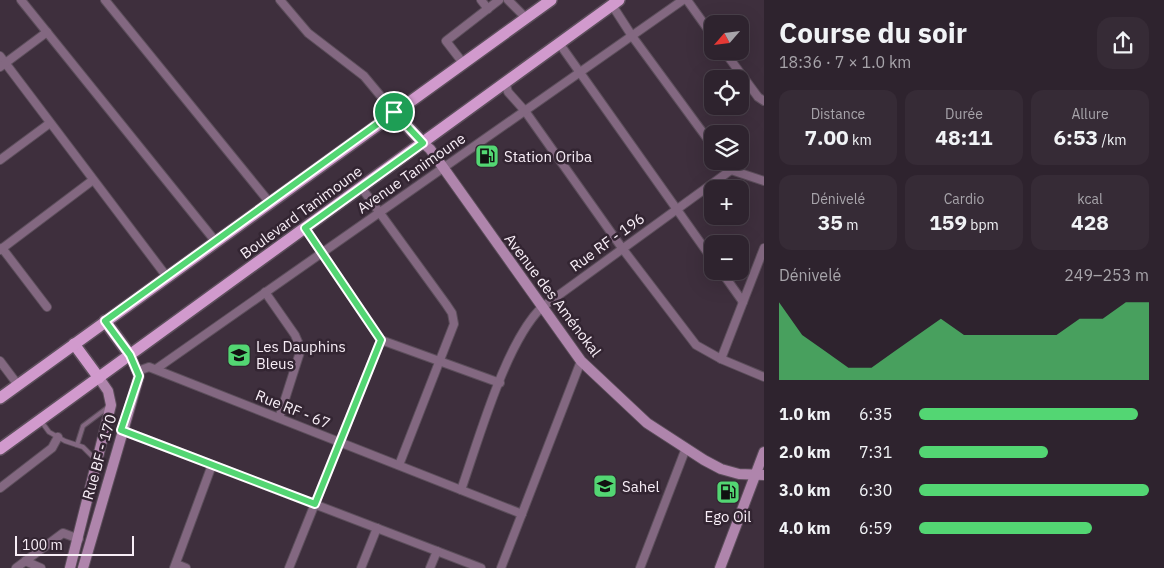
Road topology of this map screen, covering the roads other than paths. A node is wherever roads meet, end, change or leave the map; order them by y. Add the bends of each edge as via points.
1 (21, 0) edge
2 (105, 0) edge
3 (280, 0) edge
4 (481, 0) edge
5 (498, 0) edge
6 (508, 0) edge
7 (551, 0) edge
8 (683, 0) edge
9 (687, 0) edge
10 (616, 3) edge
11 (488, 9) junction
12 (526, 18) junction
13 (704, 24) edge
14 (47, 32) junction
15 (632, 36) junction
16 (559, 43) junction
17 (0, 56) edge
18 (731, 60) edge
19 (463, 63) junction
20 (3, 65) edge
21 (579, 72) junction
22 (502, 85) junction
23 (764, 101) edge
24 (525, 111) junction
25 (394, 112) junction
26 (50, 123) junction
27 (704, 134) edge
28 (423, 143) junction
29 (0, 160) edge
30 (443, 168) junction
31 (731, 170) joint
32 (93, 180) junction
33 (764, 181) edge
34 (361, 187) junction
35 (270, 203) junction
36 (676, 209) junction
37 (380, 212) junction
38 (305, 228) junction
39 (216, 242) junction
40 (622, 248) junction
41 (704, 248) edge
42 (764, 248) edge
43 (1, 249) edge
44 (323, 252) junction
45 (167, 277) junction
46 (728, 280) edge
47 (265, 292) junction
48 (744, 302) junction
49 (47, 307) dead end
50 (541, 308) junction
51 (105, 321) junction
52 (381, 340) junction
53 (74, 344) junction
54 (130, 355) junction
55 (721, 359) junction
56 (0, 361) edge
57 (581, 361) junction
58 (440, 363) junction
59 (156, 369) junction
60 (138, 371) junction
61 (764, 377) edge
62 (99, 378) junction
63 (500, 384) junction
64 (18, 386) junction
65 (0, 398) edge
66 (111, 405) junction
67 (279, 418) junction
68 (40, 420) junction
69 (121, 430) junction
70 (58, 437) junction
71 (340, 442) junction
72 (77, 445) junction
73 (686, 448) junction
74 (0, 449) edge
75 (764, 452) edge
76 (98, 463) junction
77 (212, 465) junction
78 (399, 466) junction
79 (759, 475) edge
80 (0, 488) edge
81 (461, 490) junction
82 (315, 504) junction
83 (522, 514) junction
84 (377, 528) junction
85 (79, 539) junction
86 (436, 551) junction
87 (25, 561) junction
88 (175, 566) edge
89 (16, 568) edge
90 (40, 568) edge
91 (70, 568) edge
92 (83, 568) edge
93 (186, 568) edge
94 (289, 568) edge
95 (361, 568) edge
96 (430, 568) edge
97 (481, 568) edge
98 (501, 568) edge
99 (640, 568) edge
100 (721, 568) edge

1 - 14 street
2 - 35 street
3 - 25 street via 308,33 364,76
4 - 11 street
5 - 11 street
6 - 12 street
7 - 12 main road, Boulevard Tanimoune
8 - 15 street, Avenue Tanimoune
9 - 13 street
10 - 15 street
10 - 16 main road, Boulevard Tanimoune
11 - 19 street via 446,41
12 - 19 main road, Boulevard Tanimoune
14 - 20 street
14 - 39 street
15 - 21 street, Avenue Tanimoune
15 - 27 street
16 - 21 street
16 - 22 main road, Boulevard Tanimoune
17 - 20 street
18 - 23 street
19 - 25 main road, Boulevard Tanimoune
20 - 26 street
21 - 24 street, Avenue Tanimoune
21 - 36 street
22 - 24 street via 506,85 508,92
22 - 28 main road, Boulevard Tanimoune
24 - 30 street, Avenue Tanimoune
24 - 40 street
25 - 28 main road
25 - 35 main road, Boulevard Tanimoune
26 - 29 street
26 - 32 street
28 - 30 main road, Avenue des Aménokal
28 - 34 main road, Boulevard Tanimoune
30 - 37 street, Avenue Tanimoune
30 - 50 main road, Avenue des Aménokal
31 - 33 street
31 - 36 street, Rue RF - 196
32 - 43 street
32 - 45 street
34 - 37 street
34 - 38 main road, Boulevard Tanimoune
35 - 39 main road, Boulevard Tanimoune
36 - 40 street, Rue RF - 196
36 - 41 street
37 - 44 street, Avenue Tanimoune
37 - 58 street via 452,313 454,324
38 - 44 street
38 - 54 main road, Boulevard Tanimoune
39 - 45 main road, Boulevard Tanimoune
40 - 50 street, Rue RF - 196
40 - 55 street via 696,345
42 - 48 street
43 - 49 street
44 - 47 street, Avenue Tanimoune
44 - 52 street
45 - 51 main road, Boulevard Tanimoune
46 - 48 street
47 - 59 street, Avenue Tanimoune
47 - 67 street via 301,349
48 - 55 street
50 - 57 main road, Avenue des Aménokal
50 - 63 street, Rue RF - 196 via 528,320 520,334
51 - 53 main road, Boulevard Tanimoune
51 - 54 main road
52 - 58 street
52 - 71 street
53 - 62 main road
53 - 64 main road, Boulevard Tanimoune
54 - 60 main road
54 - 62 main road, Boulevard Tanimoune
55 - 61 street
56 - 64 street
57 - 73 main road, Avenue des Aménokal via 647,423
57 - 83 street
58 - 63 street
58 - 78 street
59 - 60 street, Rue RF - 67 via 149,367
59 - 67 street, Rue RF - 67
60 - 69 main road, Rue BF - 170
62 - 66 main road, Rue BF - 170 via 108,391
62 - 68 main road, Boulevard Tanimoune
63 - 81 street, Rue RF - 196
64 - 65 main road, Boulevard Tanimoune
66 - 72 lane via 83,426
66 - 76 main road, Rue BF - 170
67 - 71 street, Rue RF - 67
68 - 70 lane via 49,432
68 - 74 main road, Boulevard Tanimoune
69 - 77 street
69 - 92 main road, Rue BF - 170
70 - 72 lane
70 - 80 street via 52,448
71 - 78 street, Rue RF - 67
71 - 82 street
72 - 76 lane
73 - 79 main road, Avenue des Aménokal via 721,469
73 - 99 street
75 - 79 main road
76 - 85 main road, Rue BF - 170
77 - 82 street
77 - 88 street
78 - 81 street, Rue RF - 67
79 - 100 main road
81 - 83 street, Rue RF - 67
82 - 84 street
82 - 94 street
83 - 98 street
84 - 86 street
84 - 95 street
85 - 87 street via 63,533
85 - 91 main road, Rue BF - 170
86 - 96 street
86 - 97 street
87 - 89 street
87 - 90 street
88 - 93 street

